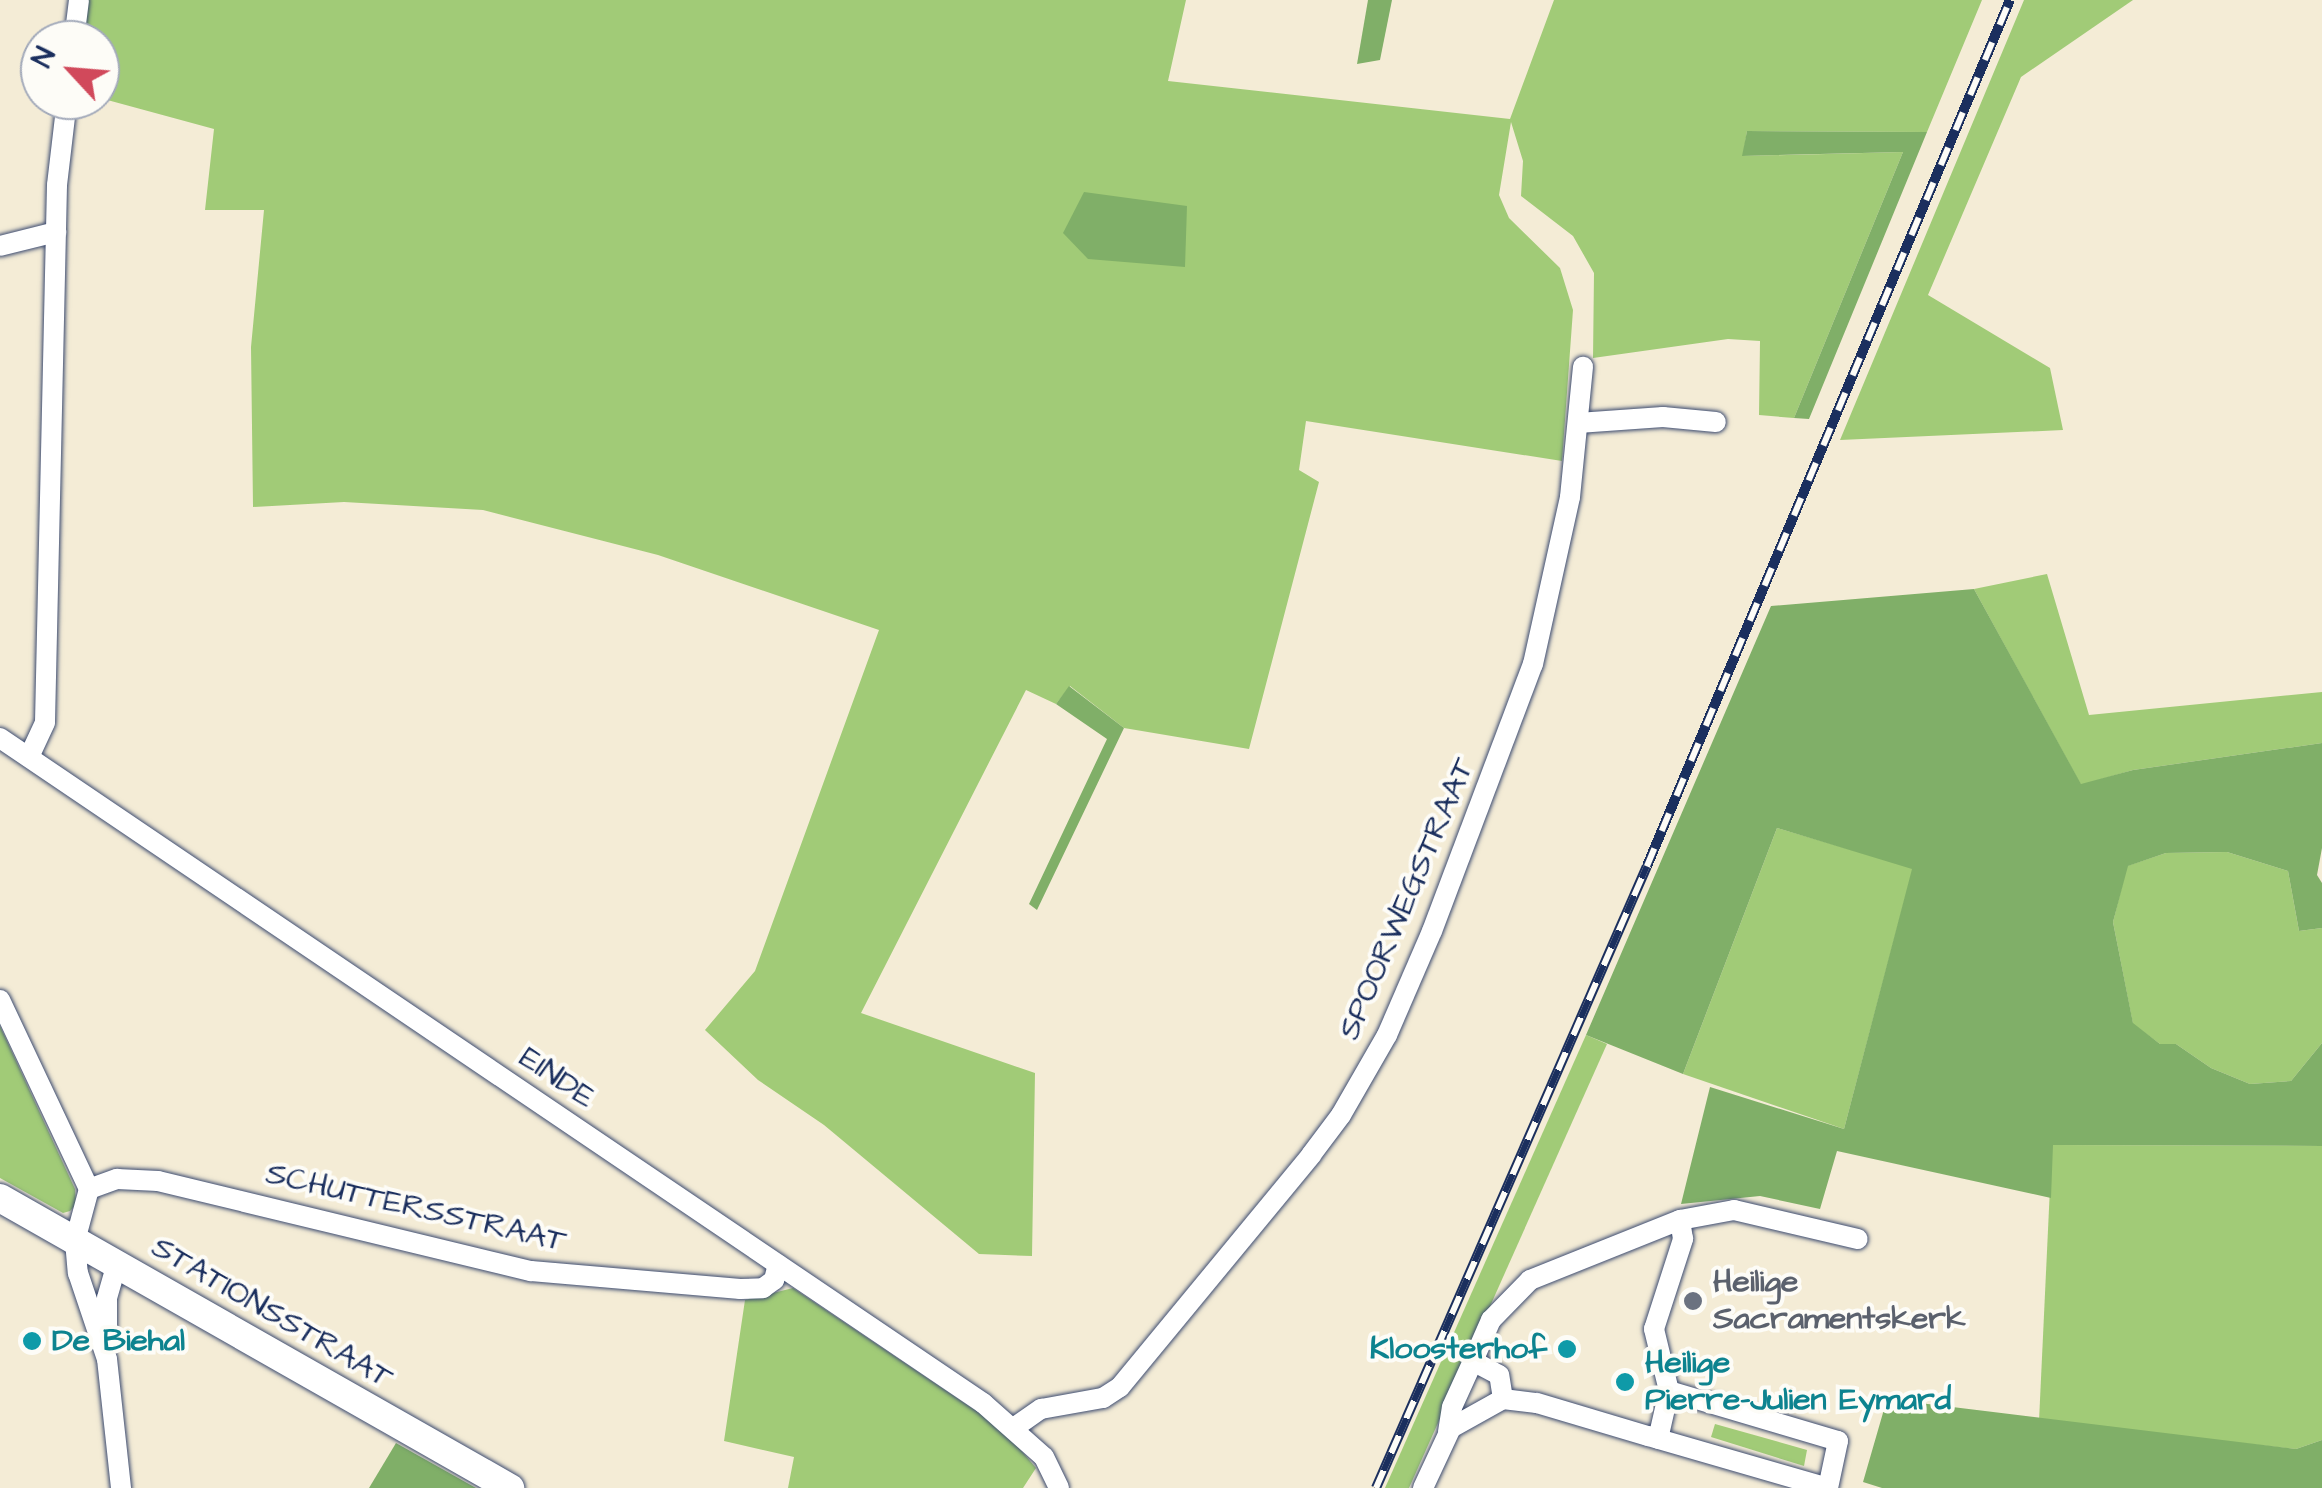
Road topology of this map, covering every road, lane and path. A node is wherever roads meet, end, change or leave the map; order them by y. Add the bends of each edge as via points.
1 (65, 120) edge
2 (56, 232) junction
3 (0, 246) edge
4 (1583, 367) dead end
5 (1716, 422) dead end
6 (1578, 424) junction
7 (0, 738) edge
8 (29, 757) junction
9 (0, 1000) edge
10 (89, 1189) junction
11 (0, 1198) edge
12 (1680, 1220) junction
13 (1858, 1239) dead end
14 (74, 1240) junction
15 (117, 1264) junction
16 (778, 1264) junction
17 (107, 1359) junction
18 (1473, 1361) junction
19 (1669, 1391) junction
20 (1503, 1399) junction
21 (1014, 1427) junction
22 (1447, 1434) junction
23 (1658, 1439) junction
24 (121, 1488) edge
25 (510, 1488) edge
26 (1059, 1488) edge
27 (1422, 1488) edge
28 (1828, 1488) edge

1 - 2 street
2 - 3 street
2 - 8 street via 45,722
4 - 6 street, SPOORWEGSTRAAT
5 - 6 street via 1663,417
6 - 21 street, SPOORWEGSTRAAT via 1570,497 1533,664 1387,1034 1311,1155 1120,1387 1104,1398 1041,1408
7 - 8 street, EINDE
8 - 16 street, EINDE
9 - 10 street
10 - 14 street
10 - 16 street, SCHUTTERSSTRAAT via 132,1178 158,1181 531,1271 740,1289 763,1288 774,1280
11 - 14 main road, STATIONSSTRAAT
12 - 13 street via 1734,1210
12 - 18 street via 1530,1280 1491,1320
12 - 19 street via 1682,1239 1654,1329
14 - 15 main road, STATIONSSTRAAT
14 - 17 street
15 - 17 street via 107,1298
15 - 25 main road, STATIONSSTRAAT
16 - 21 street, EINDE
17 - 24 street
18 - 20 street via 1500,1375
18 - 22 street
19 - 23 street
19 - 28 street via 1838,1440
20 - 22 street via 1465,1416
20 - 23 street
21 - 26 street, EINDE via 1044,1458
22 - 27 street
23 - 28 street

